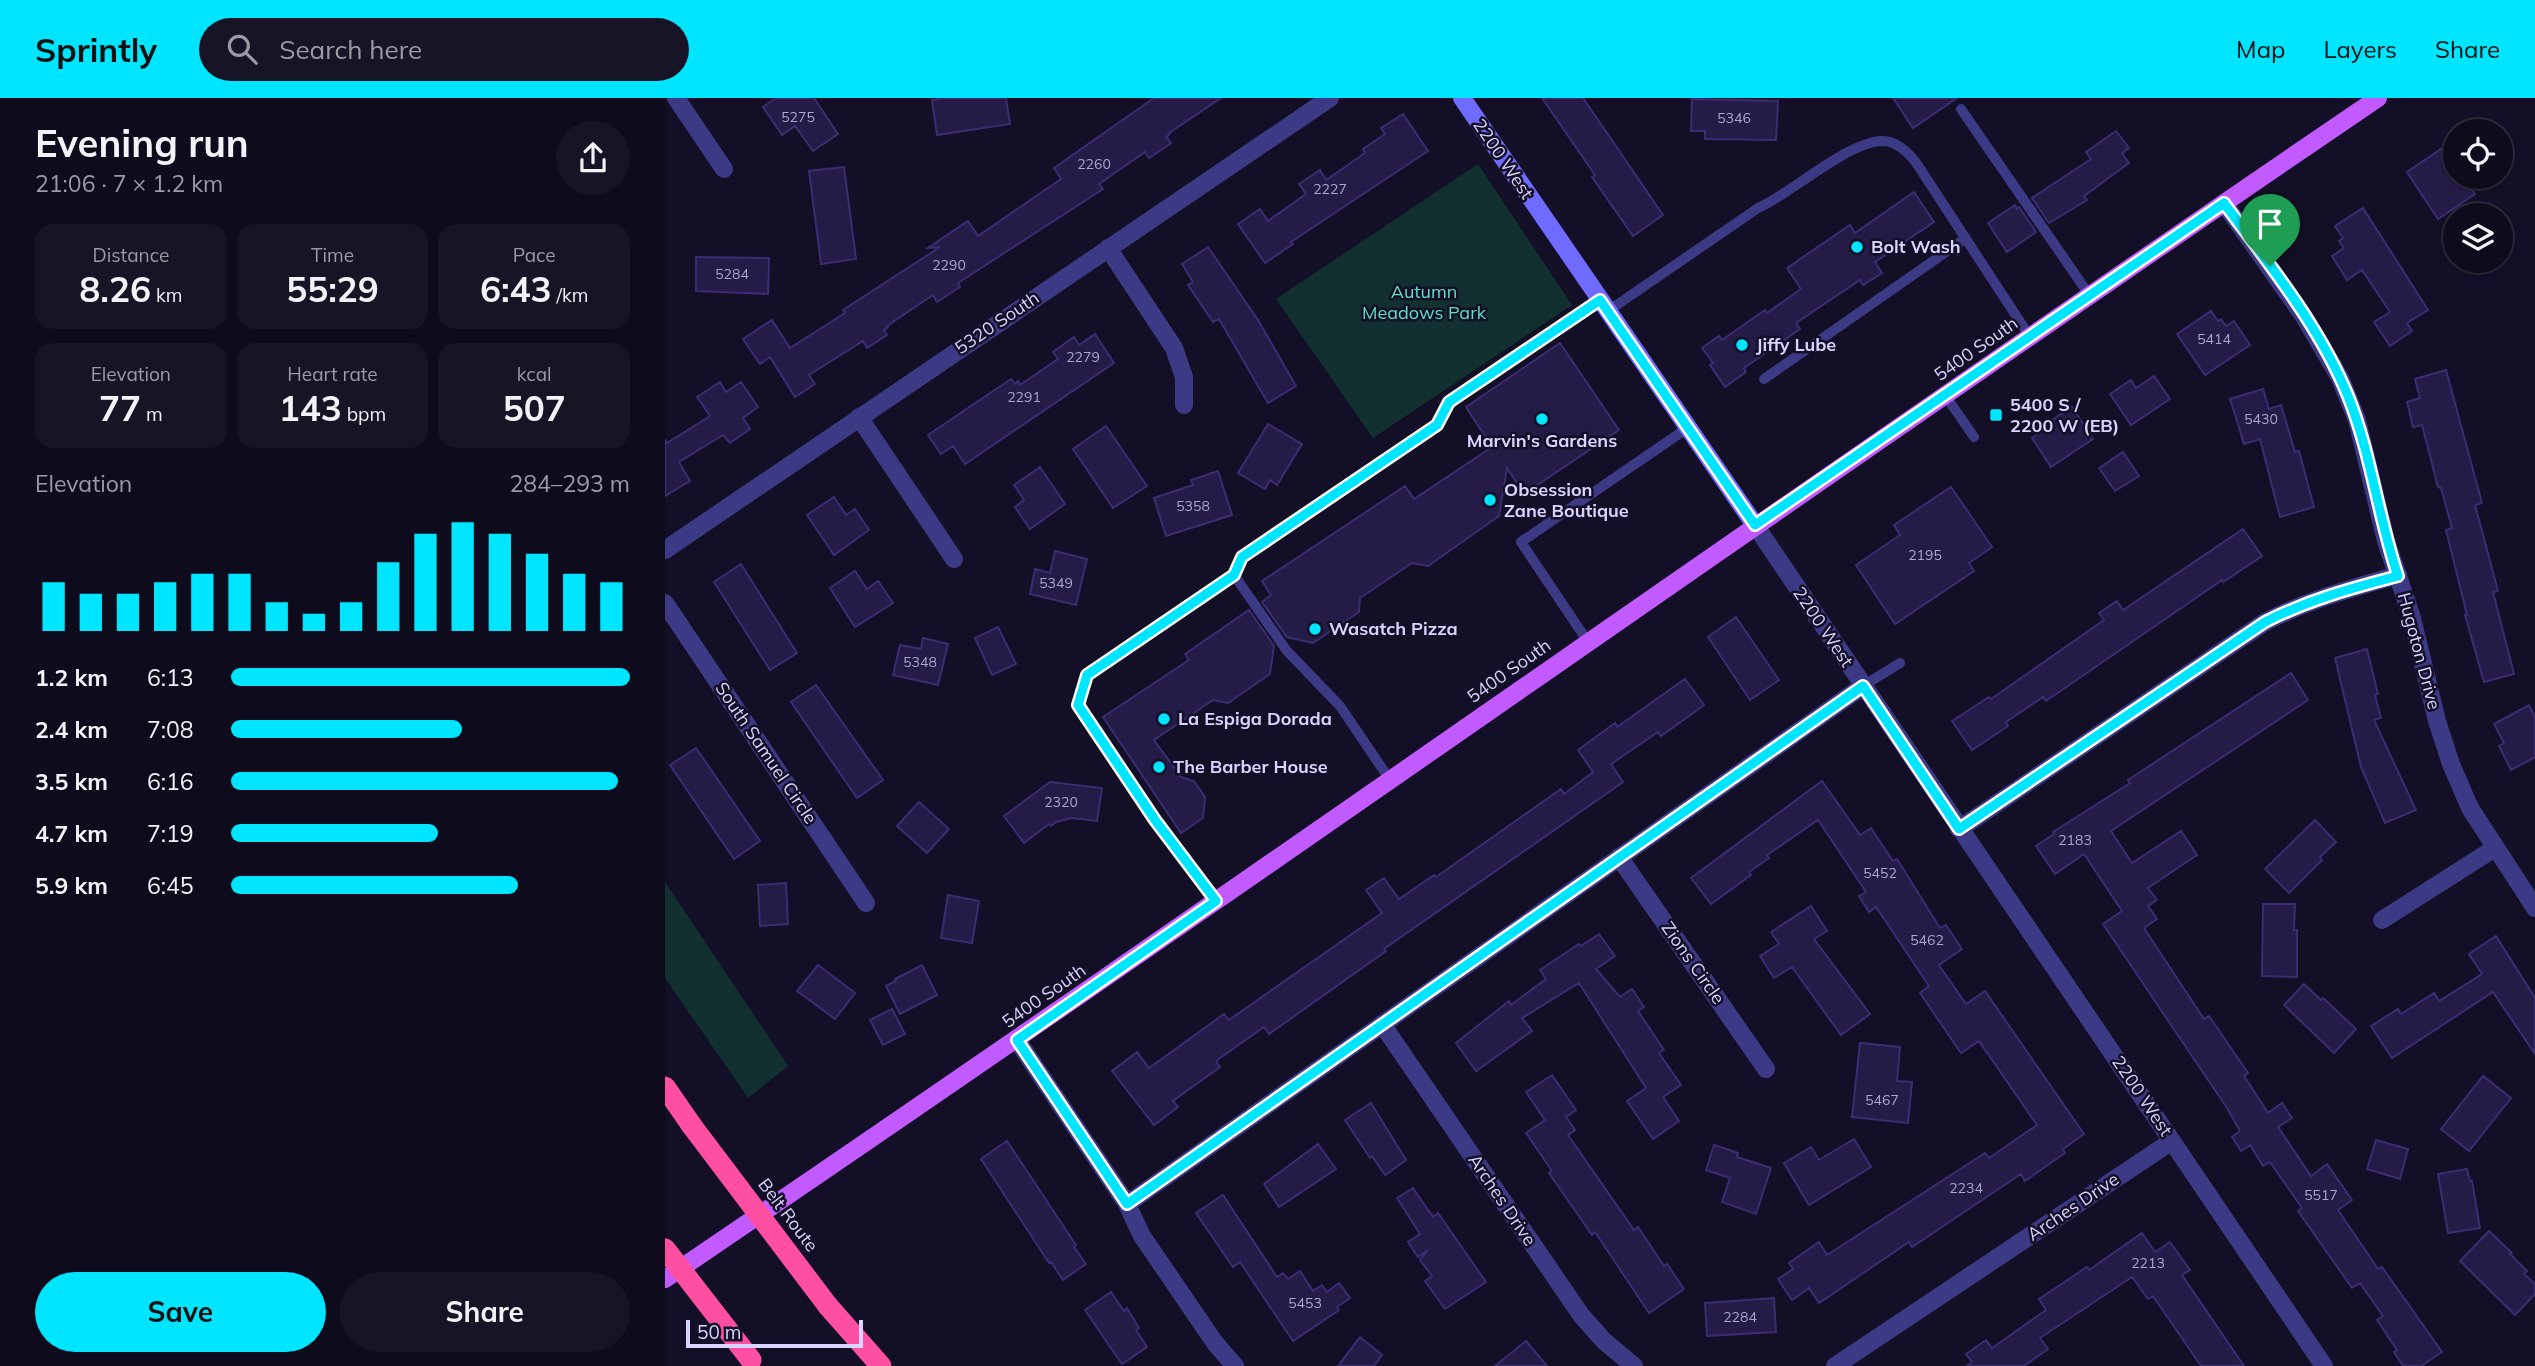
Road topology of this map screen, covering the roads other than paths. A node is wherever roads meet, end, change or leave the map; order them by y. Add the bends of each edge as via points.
1 (674, 98) edge
2 (1330, 98) edge
3 (1462, 98) edge
4 (2378, 98) edge
5 (665, 103) edge
6 (1961, 109) dead end
7 (724, 169) dead end
8 (2224, 203) junction
9 (1966, 238) junction
10 (1108, 248) junction
11 (2090, 296) junction
12 (1604, 306) junction
13 (2030, 337) junction
14 (1764, 379) dead end
15 (1945, 395) junction
16 (1184, 405) dead end
17 (859, 417) junction
18 (1689, 427) junction
19 (1974, 437) dead end
20 (1755, 525) junction
21 (665, 550) edge
22 (954, 559) dead end
23 (1234, 575) junction
24 (2398, 576) junction
25 (665, 603) edge
26 (1588, 642) junction
27 (1900, 663) dead end
28 (1863, 686) junction
29 (1389, 780) junction
30 (1959, 829) junction
31 (2495, 848) junction
32 (1619, 857) junction
33 (1216, 901) junction
34 (866, 903) dead end
35 (2535, 908) edge
36 (2382, 920) dead end
37 (1382, 1024) junction
38 (1017, 1040) junction
39 (1766, 1069) dead end
40 (665, 1087) edge
41 (2172, 1141) junction
42 (1127, 1204) junction
43 (665, 1249) edge
44 (665, 1279) edge
45 (754, 1363) edge
46 (2322, 1365) edge
47 (881, 1366) edge
48 (1235, 1366) edge
49 (1634, 1366) edge
50 (1835, 1366) edge

1 - 5 street
1 - 7 street
2 - 10 street, 5320 South
3 - 12 street, 2200 West
4 - 8 main road, 5400 South
6 - 11 lane
8 - 11 main road, 5400 South
8 - 24 street, Hugoton Drive via 2303,315 2340,378 2357,420
9 - 12 lane via 1909,154 1893,143 1869,143
9 - 13 lane
9 - 14 lane
10 - 16 street via 1174,348 1184,377
10 - 17 street, 5320 South
11 - 13 main road, 5400 South
12 - 18 street, 2200 West
12 - 23 lane via 1449,402 1437,425 1242,557
13 - 15 main road, 5400 South
15 - 19 lane
15 - 20 main road, 5400 South
17 - 21 street, 5320 South
17 - 22 street
18 - 20 street, 2200 West
18 - 26 lane via 1521,542
20 - 26 main road, 5400 South
20 - 28 street, 2200 West
23 - 29 lane via 1287,651 1340,706
23 - 33 lane via 1087,675 1078,705
24 - 30 street via 2325,595 2265,622
24 - 31 street, Hugoton Drive via 2451,764 2470,808
25 - 34 street, South Samuel Circle
26 - 29 main road, 5400 South
27 - 28 lane
28 - 30 street, 2200 West
28 - 32 street
29 - 33 main road, 5400 South
30 - 41 street, 2200 West
31 - 35 street, Hugoton Drive
31 - 36 street
32 - 37 street
32 - 39 street, Zions Circle
33 - 38 main road, 5400 South
37 - 42 street
37 - 49 street, Arches Drive via 1581,1315 1604,1342
38 - 42 street
38 - 44 main road, 5400 South
40 - 47 highway, Belt Route, bridge via 828,1306
41 - 46 street, 2200 West
41 - 50 street, Arches Drive
42 - 48 street via 1142,1236
43 - 45 highway, bridge

